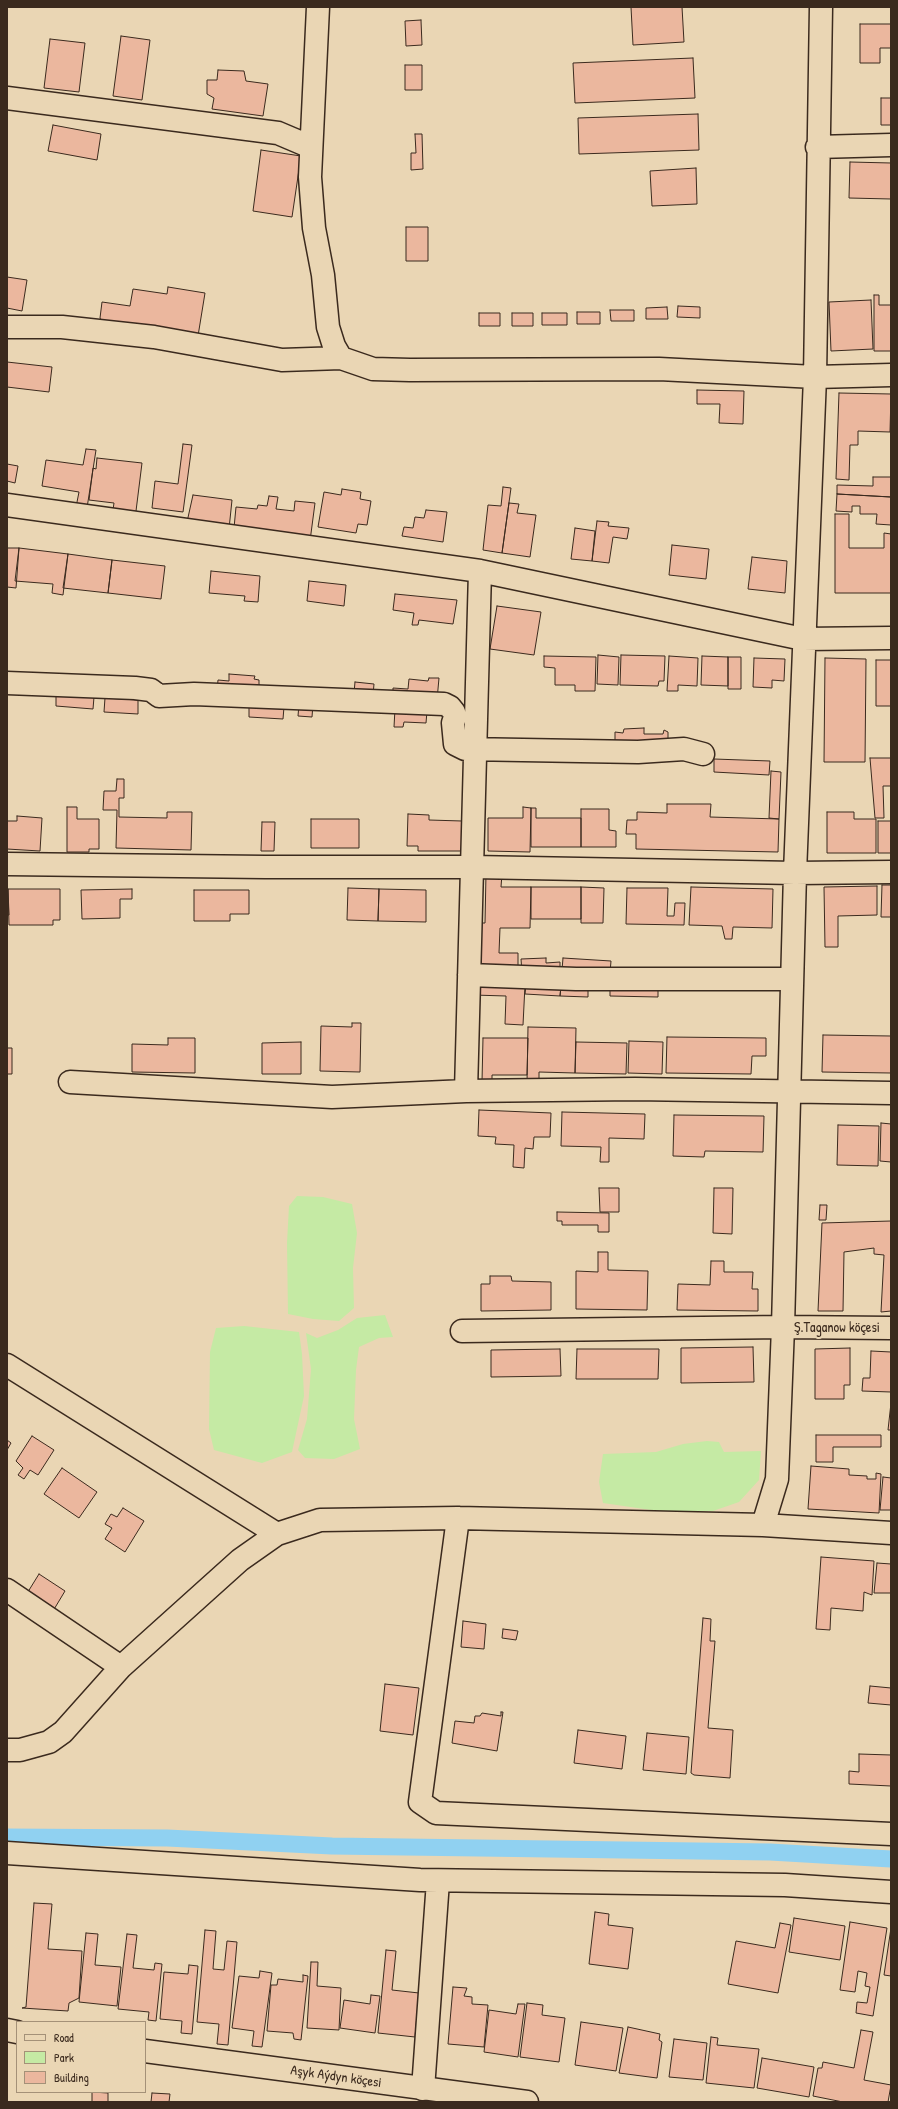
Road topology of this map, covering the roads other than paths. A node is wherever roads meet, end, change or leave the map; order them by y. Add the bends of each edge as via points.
1 (318, 7) edge
2 (821, 7) edge
3 (7, 98) edge
4 (891, 145) edge
5 (311, 147) junction
6 (817, 147) junction
7 (7, 327) edge
8 (341, 358) junction
9 (891, 375) edge
10 (815, 377) junction
11 (7, 506) edge
12 (480, 571) junction
13 (891, 638) edge
14 (803, 639) junction
15 (7, 683) edge
16 (476, 749) junction
17 (703, 754) dead end
18 (7, 864) edge
19 (473, 867) junction
20 (891, 872) edge
21 (795, 873) junction
22 (469, 975) junction
23 (792, 979) junction
24 (70, 1082) dead end
25 (466, 1092) junction
26 (789, 1092) junction
27 (891, 1093) edge
28 (783, 1328) junction
29 (891, 1328) edge
30 (462, 1331) dead end
31 (7, 1365) edge
32 (458, 1518) junction
33 (763, 1525) junction
34 (891, 1533) edge
35 (277, 1534) junction
36 (7, 1590) edge
37 (121, 1667) junction
38 (7, 1750) edge
39 (891, 1834) edge
40 (7, 1854) edge
41 (438, 1881) junction
42 (891, 1892) edge
43 (146, 2051) edge
44 (423, 2088) junction
45 (486, 2099) edge
46 (527, 2102) edge

1 - 5 street
2 - 6 street
3 - 5 street via 278,133
4 - 6 street
5 - 8 street via 310,178 314,228 323,275 328,327
6 - 10 street
7 - 8 street via 62,326 154,336 282,360
8 - 10 street via 373,368 410,370 659,370
9 - 10 street
10 - 14 street
11 - 12 street
12 - 14 street
12 - 16 street
13 - 14 street
14 - 21 street
15 - 16 street via 135,688 151,690 159,696 174,697 194,694 444,704 450,707 456,717 453,723 455,744 465,749
16 - 17 street via 638,752 684,749
16 - 19 street
18 - 19 street
19 - 21 street
19 - 22 street
20 - 21 street
21 - 23 street
22 - 23 street via 576,979
22 - 25 street
23 - 26 street
24 - 25 street via 332,1097
25 - 26 street via 635,1089
26 - 27 street
26 - 28 street
28 - 29 street, Ş.Taganow köçesi
28 - 30 street, Ş.Taganow köçesi
28 - 33 street via 777,1479
31 - 35 street
32 - 33 street
32 - 35 street via 320,1520
32 - 39 street via 420,1802 436,1813
33 - 34 street
35 - 37 street via 240,1560
36 - 37 street
37 - 38 street via 63,1732 49,1742 20,1750
40 - 41 street
41 - 42 street via 785,1885
41 - 44 street
43 - 44 street, Aşyk Aýdyn köçesi
44 - 45 street, Aşyk Aýdyn köçesi
45 - 46 street, Aşyk Aýdyn köçesi

